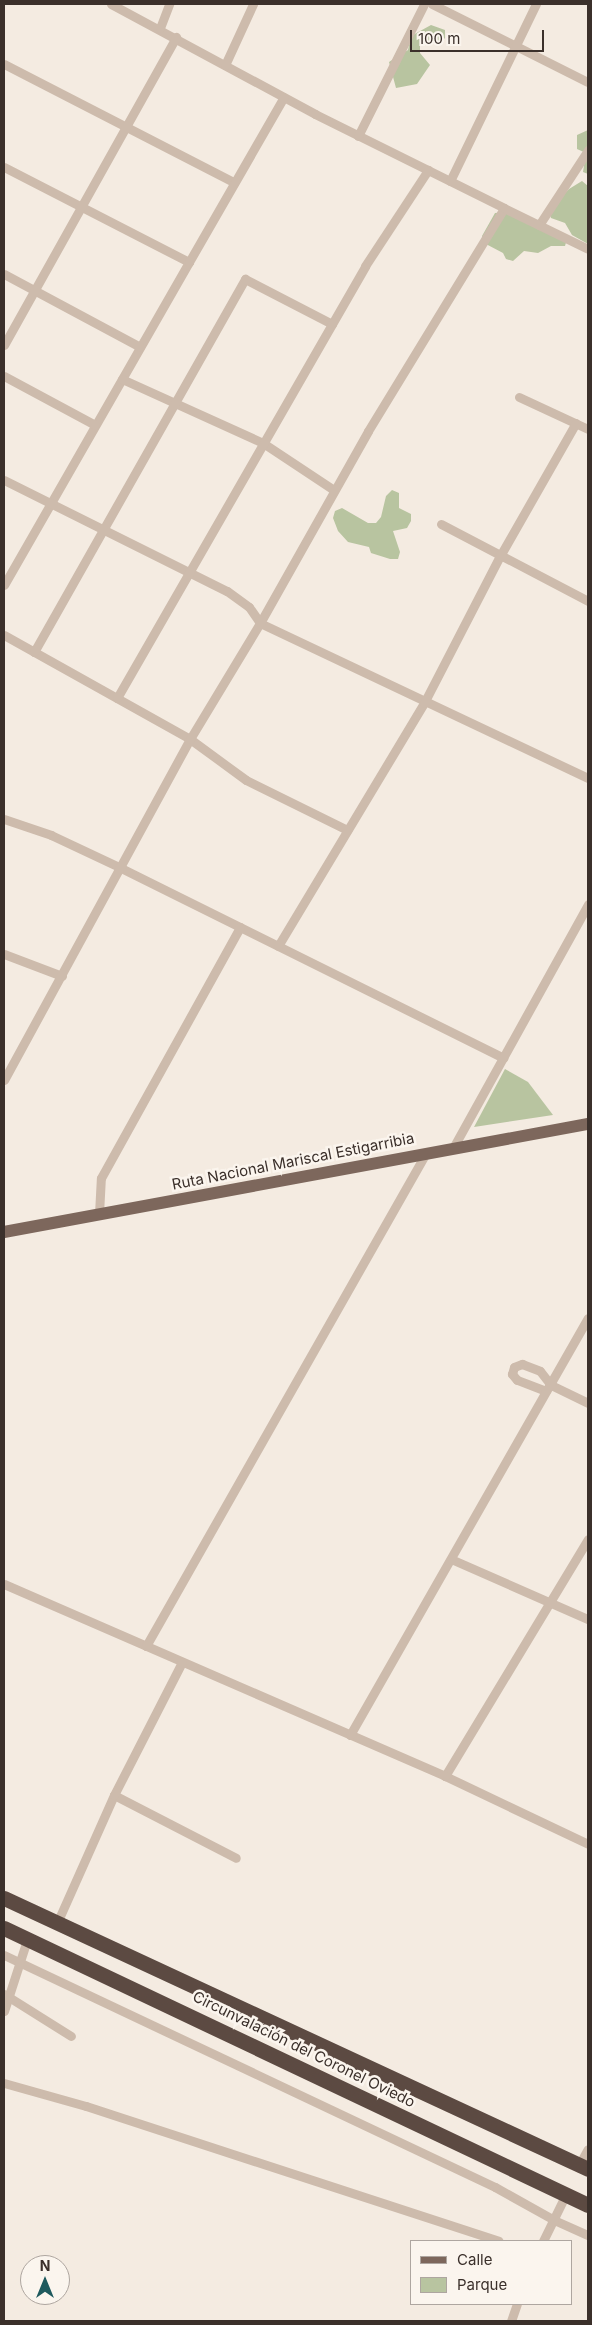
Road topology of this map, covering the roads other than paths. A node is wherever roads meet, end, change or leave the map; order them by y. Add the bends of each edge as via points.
1 (111, 4) edge
2 (167, 4) edge
3 (253, 4) edge
4 (424, 4) edge
5 (432, 4) edge
6 (536, 4) edge
7 (160, 28) junction
8 (176, 37) junction
9 (515, 46) junction
10 (4, 64) edge
11 (225, 65) junction
12 (588, 82) edge
13 (284, 97) junction
14 (126, 126) junction
15 (358, 136) junction
16 (588, 150) edge
17 (4, 168) edge
18 (428, 170) junction
19 (450, 181) junction
20 (234, 182) junction
21 (81, 207) junction
22 (504, 208) junction
23 (539, 225) junction
24 (588, 250) edge
25 (189, 262) junction
26 (4, 274) edge
27 (34, 290) junction
28 (332, 324) junction
29 (4, 344) edge
30 (140, 347) junction
31 (4, 376) edge
32 (122, 379) junction
33 (519, 397) dead end
34 (175, 404) junction
35 (576, 424) junction
36 (95, 425) junction
37 (588, 429) edge
38 (264, 443) junction
39 (4, 480) edge
40 (334, 490) junction
41 (51, 503) junction
42 (441, 524) dead end
43 (104, 530) junction
44 (500, 556) junction
45 (190, 572) junction
46 (4, 585) edge
47 (588, 601) edge
48 (260, 623) junction
49 (4, 635) edge
50 (34, 652) junction
51 (117, 698) junction
52 (424, 703) junction
53 (190, 739) junction
54 (588, 778) edge
55 (4, 819) edge
56 (347, 830) junction
57 (120, 868) junction
58 (588, 904) edge
59 (240, 927) junction
60 (278, 946) junction
61 (4, 954) edge
62 (62, 976) junction
63 (503, 1058) junction
64 (8, 1065) edge
65 (4, 1080) edge
66 (588, 1124) edge
67 (453, 1148) junction
68 (426, 1153) junction
69 (99, 1214) junction
70 (4, 1232) edge
71 (588, 1318) edge
72 (548, 1388) junction
73 (588, 1403) edge
74 (588, 1539) edge
75 (451, 1559) junction
76 (4, 1584) edge
77 (552, 1603) junction
78 (588, 1619) edge
79 (146, 1646) junction
80 (182, 1662) junction
81 (350, 1735) junction
82 (445, 1776) junction
83 (114, 1795) junction
84 (588, 1844) edge
85 (236, 1858) dead end
86 (4, 1898) edge
87 (57, 1924) junction
88 (4, 1928) edge
89 (27, 1940) junction
90 (4, 1955) edge
91 (20, 1963) junction
92 (6, 1995) edge
93 (4, 2011) edge
94 (71, 2036) dead end
95 (4, 2083) edge
96 (588, 2149) edge
97 (584, 2167) edge
98 (566, 2194) junction
99 (588, 2205) edge
100 (554, 2220) junction
101 (588, 2235) edge
102 (495, 2240) edge
103 (544, 2240) edge
104 (517, 2305) edge
105 (510, 2321) edge

1 - 7 street
2 - 7 street
3 - 11 street
4 - 15 street
5 - 9 street
6 - 9 street
7 - 8 street
8 - 11 street
8 - 14 street
9 - 12 street
9 - 19 street
10 - 14 street
11 - 13 street
13 - 15 street
13 - 20 street
14 - 20 street
14 - 21 street
15 - 18 street
16 - 23 street
17 - 21 street
18 - 19 street
18 - 28 street
19 - 22 street
20 - 25 street
21 - 25 street
21 - 27 street
22 - 23 street
22 - 40 street
23 - 24 street
25 - 30 street
26 - 27 street
27 - 29 street
27 - 30 street
28 - 34 street via 245,279
28 - 38 street
30 - 32 street
31 - 36 street
32 - 34 street
32 - 36 street
33 - 35 street
34 - 38 street
34 - 43 street
35 - 37 street
35 - 44 street
36 - 41 street
38 - 40 street
38 - 45 street
39 - 41 street
40 - 48 street
41 - 43 street
41 - 46 street
42 - 44 street
43 - 45 street
43 - 50 street
44 - 47 street
44 - 52 street
45 - 48 street via 227,591 249,607
45 - 51 street
48 - 52 street
48 - 53 street
49 - 50 street
50 - 51 street
51 - 53 street
52 - 54 street
52 - 56 street
53 - 56 street via 246,780
53 - 57 street
55 - 57 street via 51,835
56 - 60 street
57 - 59 street
57 - 62 street
58 - 63 street
59 - 60 street
59 - 69 street via 101,1178
60 - 63 street
61 - 62 street
62 - 64 street
63 - 67 street
64 - 65 street
66 - 67 main road, Ruta Nacional Mariscal Estigarribia
67 - 68 main road, Ruta Nacional Mariscal Estigarribia
68 - 69 main road, Ruta Nacional Mariscal Estigarribia
68 - 79 street
69 - 70 main road, Ruta Nacional Mariscal Estigarribia
71 - 72 street
72 - 73 street
72 - 75 street
74 - 77 street
75 - 77 street
75 - 81 street
76 - 79 street
77 - 78 street
77 - 82 street
79 - 80 street
80 - 81 street
80 - 83 street
81 - 82 street
82 - 84 street
83 - 85 street
83 - 87 street
86 - 87 highway, Circunvalación del Coronel Oviedo
87 - 97 highway, Circunvalación del Coronel Oviedo
88 - 89 highway, Circunvalación del Coronel Oviedo
89 - 91 street
89 - 98 highway, Circunvalación del Coronel Oviedo
90 - 91 street
91 - 92 street
91 - 100 street via 495,2187
92 - 93 street
92 - 94 street
95 - 102 street via 86,2106
96 - 97 street
98 - 99 highway, Circunvalación del Coronel Oviedo
98 - 100 street
100 - 101 street
100 - 103 street
104 - 105 street

